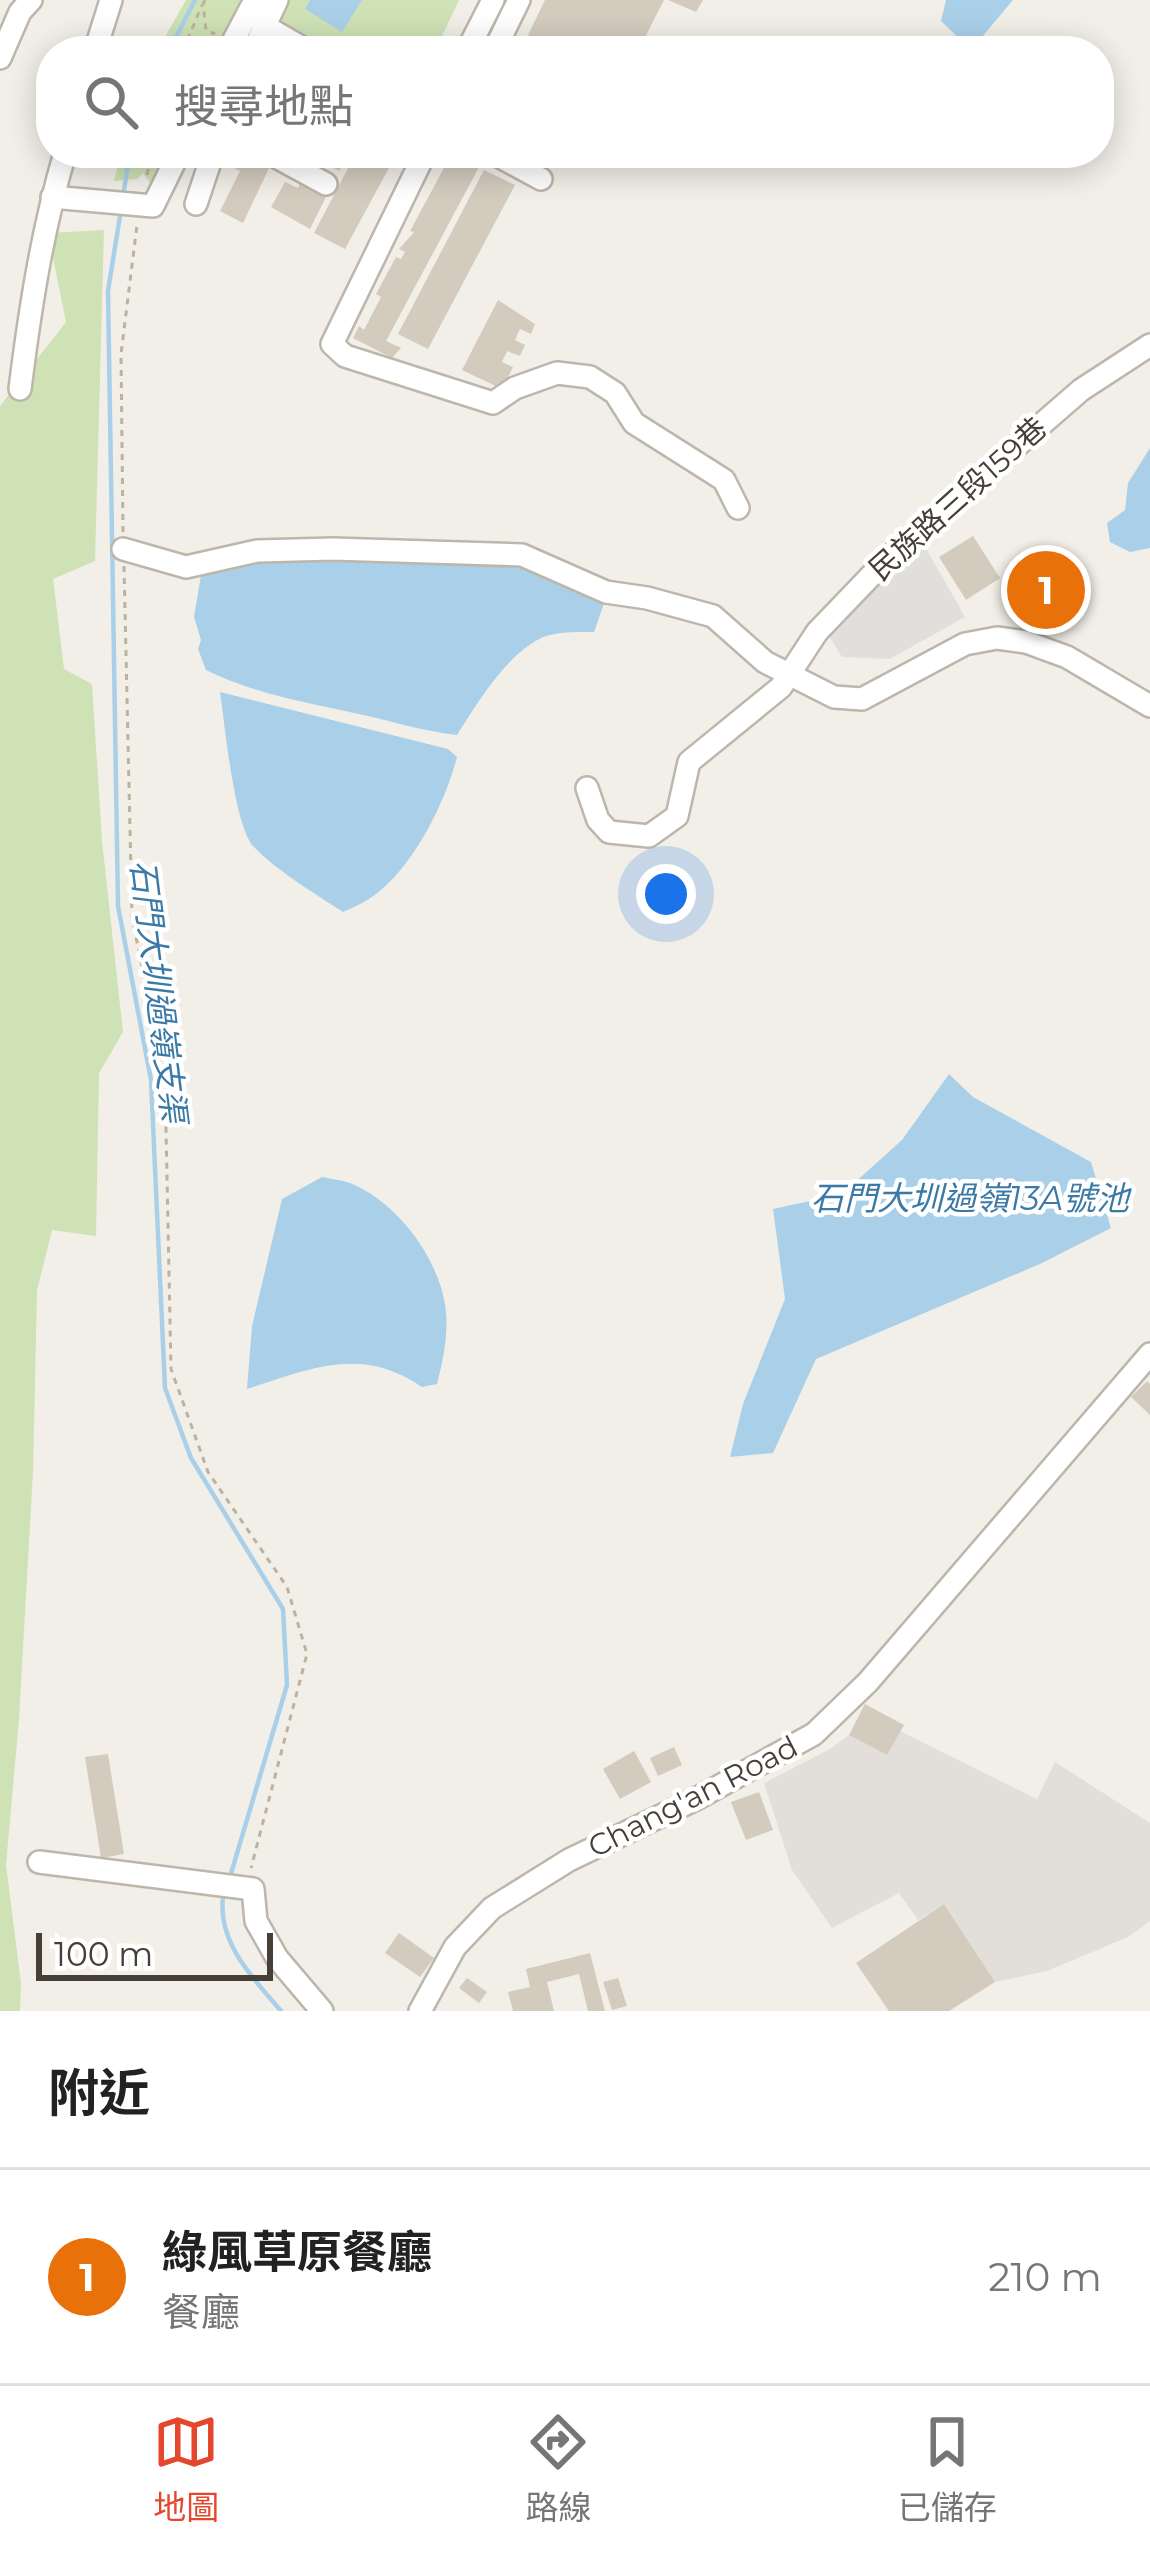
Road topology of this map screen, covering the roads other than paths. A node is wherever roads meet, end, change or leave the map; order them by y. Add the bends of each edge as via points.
1 (31, 0) edge
2 (111, 0) edge
3 (255, 0) edge
4 (277, 0) edge
5 (493, 0) edge
6 (519, 0) edge
7 (263, 26) junction
8 (100, 36) edge
9 (242, 36) edge
10 (252, 36) edge
11 (281, 36) edge
12 (475, 36) edge
13 (501, 36) edge
14 (0, 58) edge
15 (60, 168) edge
16 (172, 168) edge
17 (209, 168) edge
18 (297, 168) edge
19 (418, 168) edge
20 (522, 168) edge
21 (541, 178) dead end
22 (326, 184) dead end
23 (52, 196) junction
24 (196, 204) dead end
25 (1150, 345) edge
26 (20, 389) dead end
27 (738, 508) dead end
28 (123, 549) road end
29 (788, 675) junction
30 (1150, 706) edge
31 (587, 788) dead end
32 (1150, 1354) edge
33 (39, 1862) dead end
34 (322, 2011) edge
35 (420, 2011) edge

1 - 14 street
2 - 8 street
3 - 9 street
4 - 7 street
5 - 12 street
6 - 13 street
7 - 10 street
7 - 11 street
15 - 23 street
16 - 23 street via 153,206
17 - 24 street
18 - 22 street
19 - 27 street via 332,344 345,356 493,404 557,374 590,377 615,393 634,423 724,481
20 - 21 street
23 - 26 street
25 - 29 street, 民族路三段159巷 via 1081,390 889,557
28 - 29 street via 186,567 257,551 522,555 606,592 713,616
29 - 30 street via 834,697 862,699 965,644 997,638 1067,657
29 - 31 street, 民族路三段159巷 via 688,763 676,816 650,836 609,832
32 - 35 street, Chang'an Road via 814,1735 492,1908 454,1947
33 - 34 street via 254,1889 256,1922

